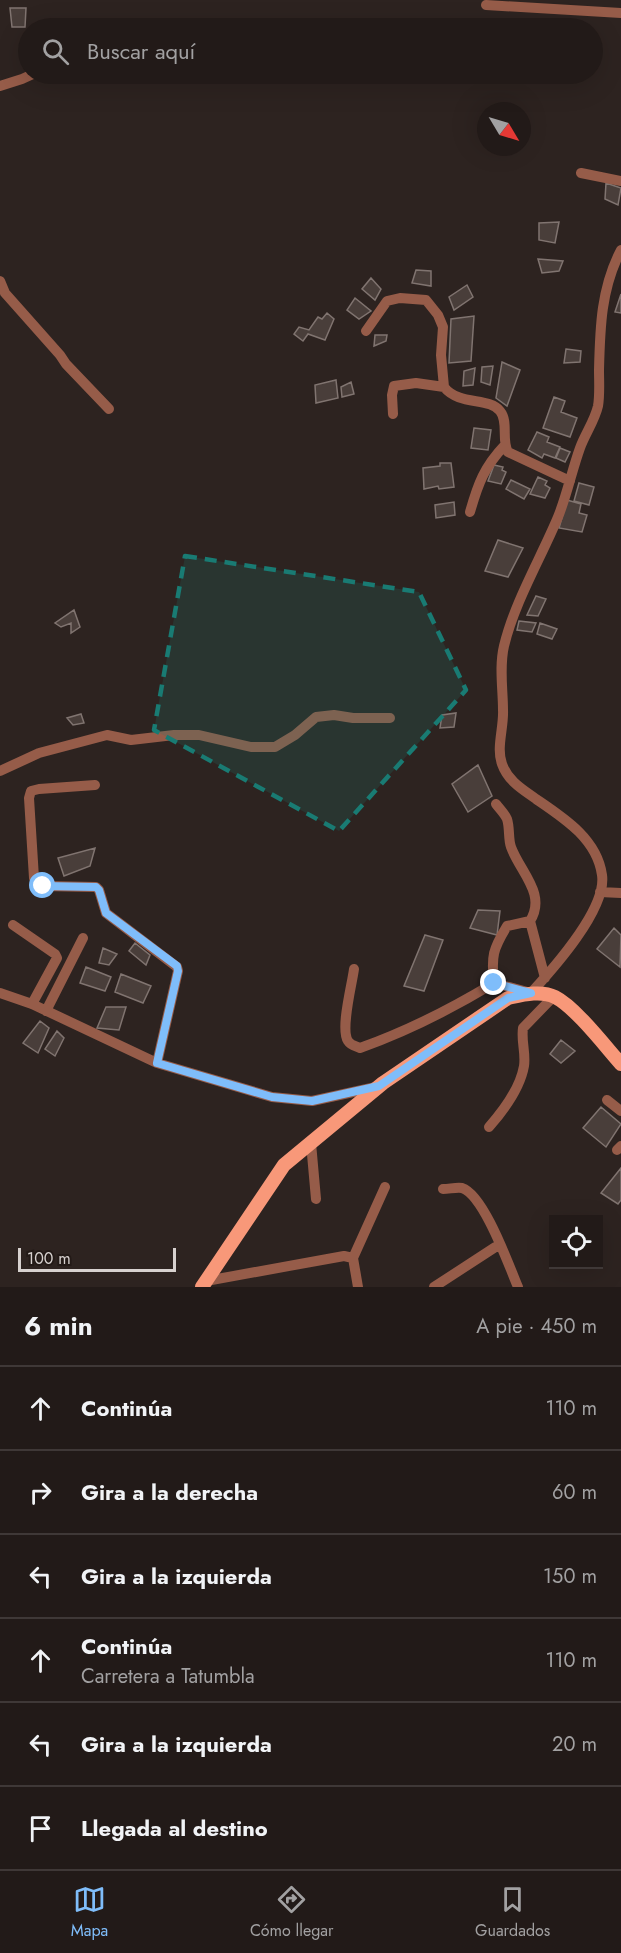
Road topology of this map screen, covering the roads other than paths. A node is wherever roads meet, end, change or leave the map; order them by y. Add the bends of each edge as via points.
1 (486, 5) dead end
2 (621, 13) edge
3 (18, 80) edge
4 (0, 86) edge
5 (581, 173) dead end
6 (621, 181) edge
7 (621, 250) edge
8 (0, 281) edge
9 (366, 331) dead end
10 (444, 387) junction
11 (109, 409) dead end
12 (393, 414) dead end
13 (505, 445) junction
14 (570, 481) junction
15 (470, 512) dead end
16 (390, 718) dead end
17 (0, 771) edge
18 (95, 785) dead end
19 (496, 804) dead end
20 (600, 892) junction
21 (621, 892) edge
22 (530, 921) junction
23 (13, 925) dead end
24 (83, 938) dead end
25 (354, 969) dead end
26 (545, 978) junction
27 (494, 983) junction
28 (0, 993) edge
29 (531, 993) junction
30 (554, 996) junction
31 (32, 1004) junction
32 (46, 1011) junction
33 (157, 1063) junction
34 (621, 1064) edge
35 (379, 1086) junction
36 (607, 1100) dead end
37 (621, 1111) edge
38 (489, 1127) dead end
39 (311, 1143) junction
40 (385, 1187) dead end
41 (443, 1189) dead end
42 (316, 1199) dead end
43 (501, 1244) junction
44 (353, 1258) junction
45 (204, 1284) edge
46 (358, 1287) edge
47 (434, 1287) edge
48 (518, 1287) edge

1 - 2 street
3 - 4 street
5 - 6 street
7 - 14 street via 610,274 602,312 598,406
8 - 11 street via 5,293
9 - 10 street via 387,301 426,300 443,327
10 - 12 street via 416,383 394,386
10 - 13 street via 456,397 498,408
13 - 14 street via 508,452
13 - 15 street via 480,478
14 - 20 street via 503,648 501,762 511,781 582,833 594,849 602,876
16 - 17 street via 316,717 275,747 251,747 199,735 131,740 107,735 39,753
18 - 33 street via 31,791 34,878 43,886 96,887 106,913 177,966
19 - 22 street via 507,819 511,847 532,885 536,911
20 - 21 street
20 - 26 street via 584,927
22 - 26 street
22 - 27 street via 507,926 494,947
23 - 31 street via 57,958
24 - 32 street
25 - 27 street via 345,1026 346,1039 360,1048 405,1032
26 - 29 street
27 - 29 street
28 - 31 street
29 - 30 main road
29 - 35 main road via 508,998
30 - 34 main road
30 - 38 street via 523,1028 524,1065 520,1078 503,1111
31 - 32 street
32 - 33 street
33 - 35 street via 272,1097 312,1101
35 - 39 main road
36 - 37 street
39 - 42 street
39 - 45 main road via 284,1165
40 - 44 street
41 - 43 street via 462,1188 477,1198
43 - 47 street
43 - 48 street
44 - 45 street via 344,1256
44 - 46 street

